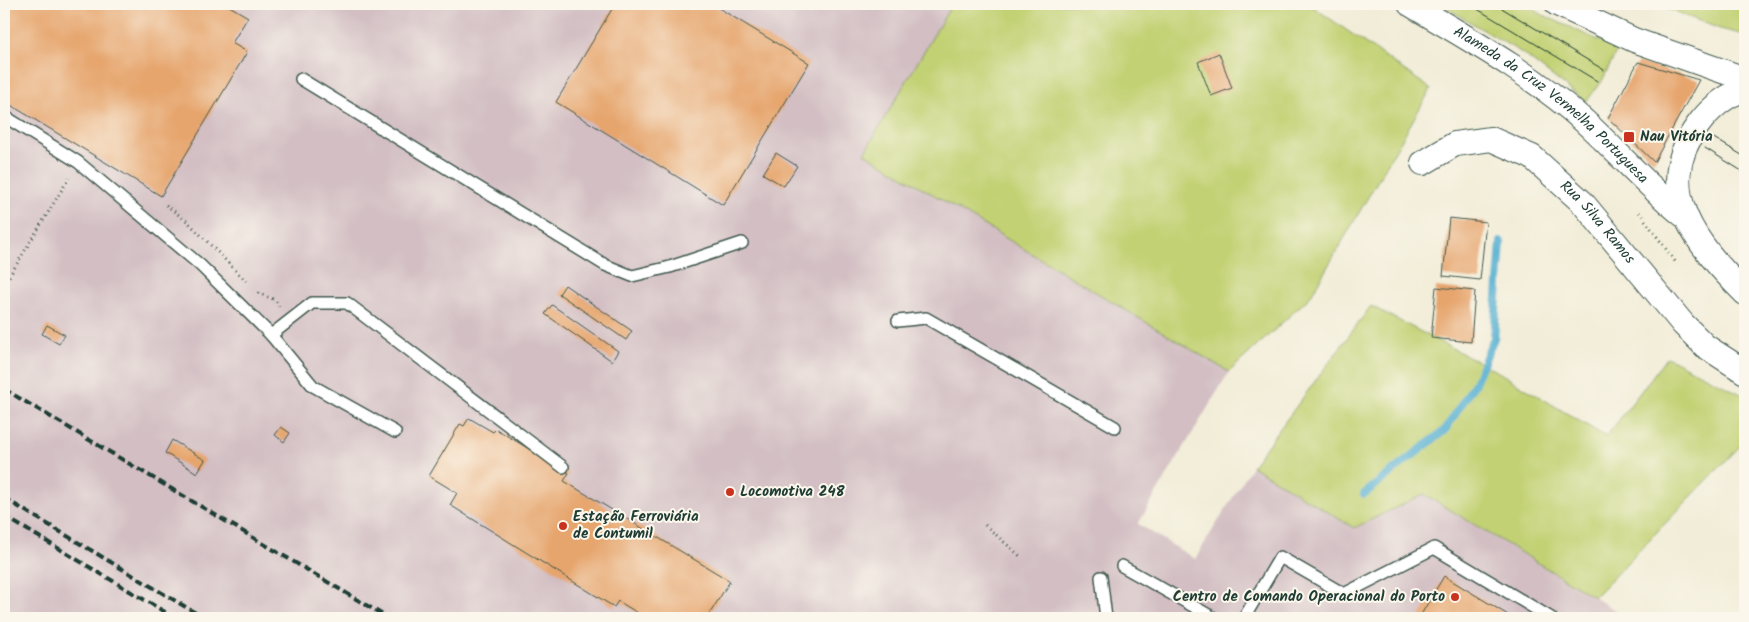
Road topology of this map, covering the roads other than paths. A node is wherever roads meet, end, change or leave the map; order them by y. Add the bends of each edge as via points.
1 (1410, 4) edge
2 (1557, 4) edge
3 (301, 79) dead end
4 (1745, 79) edge
5 (1745, 90) edge
6 (4, 116) edge
7 (1423, 163) dead end
8 (1683, 215) junction
9 (742, 243) dead end
10 (1745, 293) edge
11 (898, 320) dead end
12 (271, 335) junction
13 (1745, 372) edge
14 (1115, 427) dead end
15 (395, 432) dead end
16 (563, 467) dead end
17 (1122, 566) dead end
18 (1101, 577) dead end
19 (1106, 618) edge
20 (1214, 618) edge
21 (1244, 618) edge
22 (1551, 618) edge

1 - 8 street, Alameda da Cruz Vermelha Portuguesa via 1520,71 1583,120 1659,196
2 - 4 street via 1634,40
3 - 9 lane via 605,264 632,276
5 - 8 street via 1709,110 1686,141 1677,178
6 - 12 lane via 78,162 200,265
7 - 13 street, Rua Silva Ramos via 1455,144 1491,139 1532,157 1582,202 1683,324 1705,346
8 - 10 street via 1703,248
11 - 14 lane via 926,318
12 - 15 lane via 313,386
12 - 16 lane via 312,303 347,303
17 - 20 lane
18 - 19 lane
21 - 22 lane via 1280,557 1344,594 1434,548

